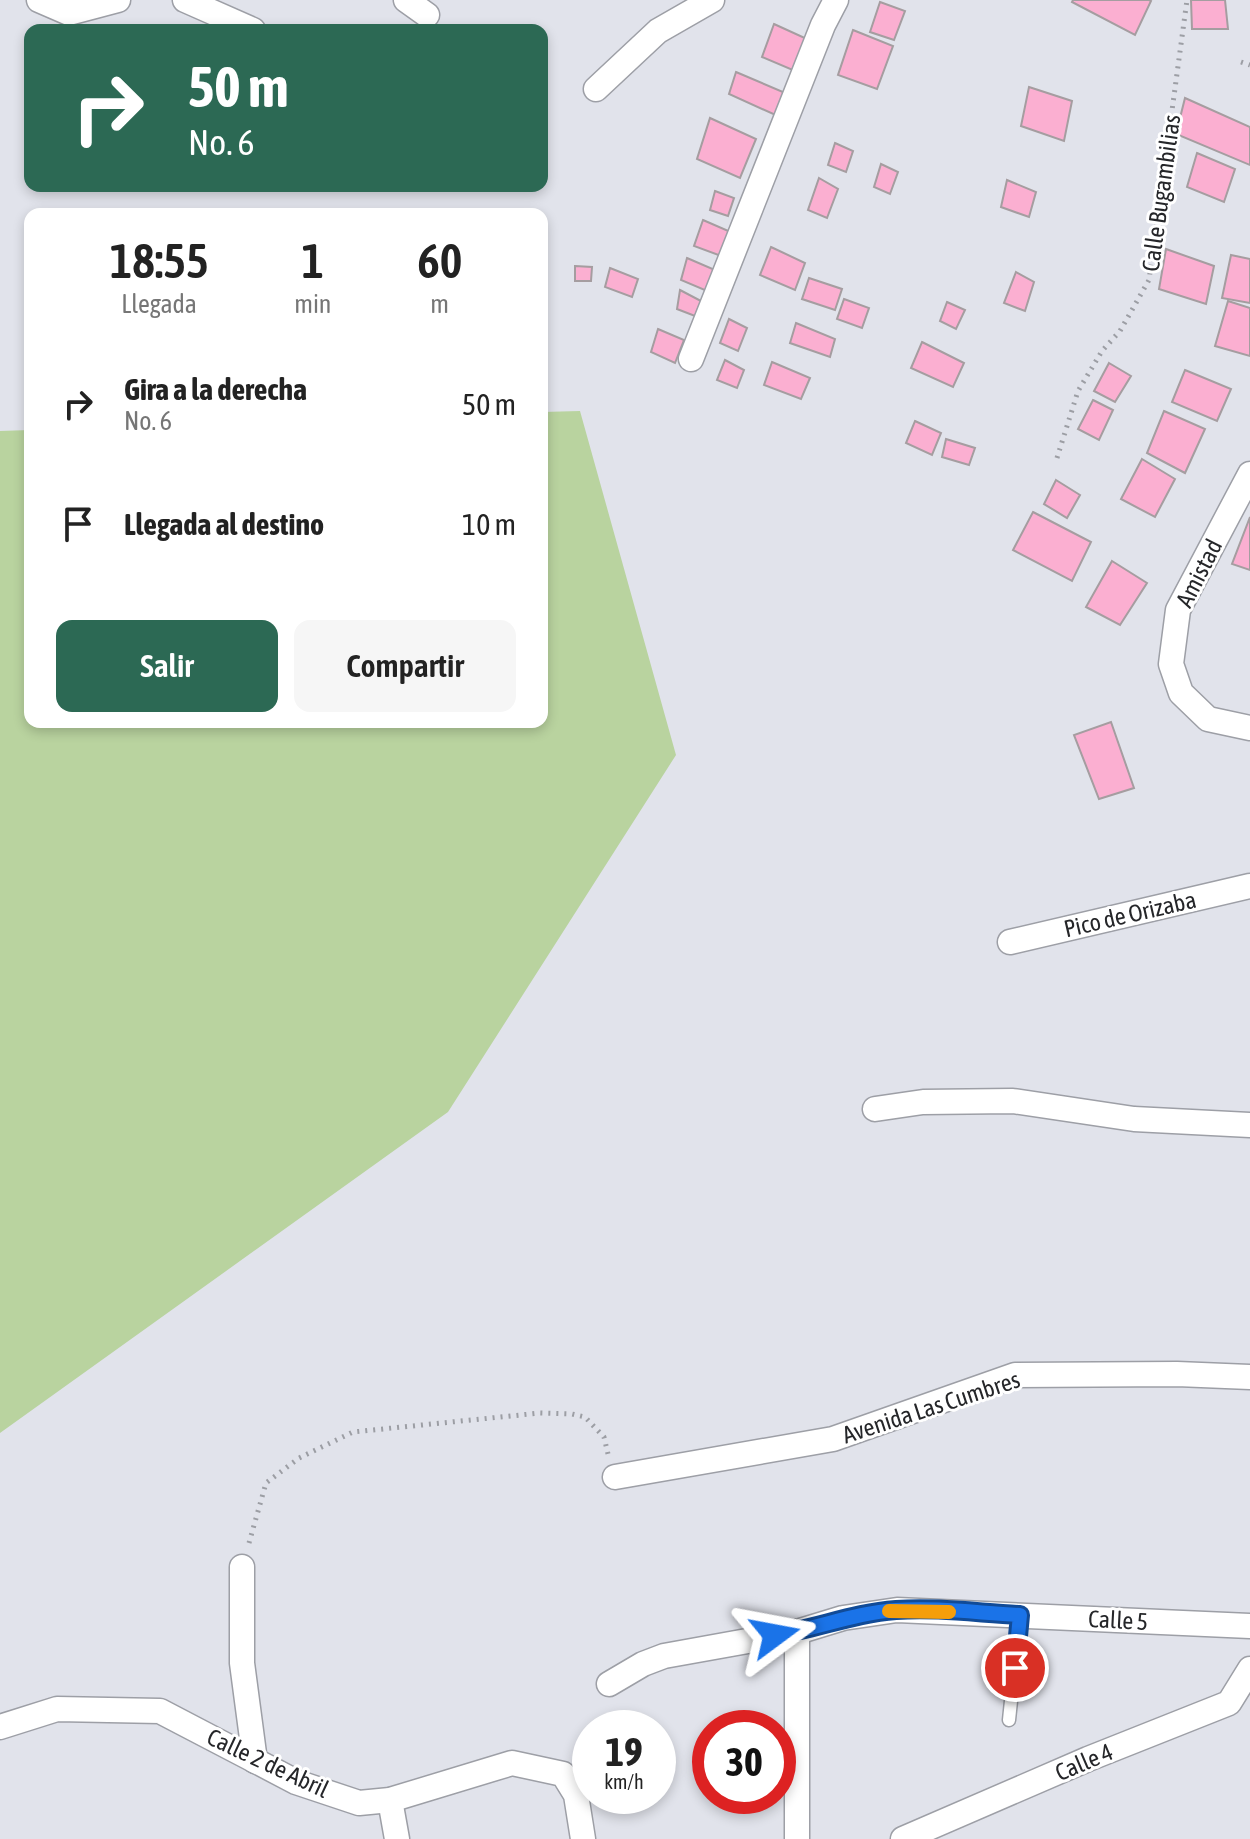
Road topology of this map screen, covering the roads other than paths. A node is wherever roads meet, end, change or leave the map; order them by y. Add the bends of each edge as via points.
1 (39, 0) edge
2 (118, 0) edge
3 (185, 0) edge
4 (406, 0) edge
5 (712, 0) edge
6 (836, 0) edge
7 (427, 15) dead end
8 (239, 24) edge
9 (596, 89) dead end
10 (691, 359) dead end
11 (1250, 474) edge
12 (1250, 728) edge
13 (1250, 886) edge
14 (1010, 942) dead end
15 (875, 1109) dead end
16 (1250, 1125) edge
17 (1250, 1377) edge
18 (615, 1477) road end
19 (242, 1567) road end
20 (1020, 1615) junction
21 (1250, 1626) edge
22 (797, 1632) junction
23 (1250, 1669) edge
24 (609, 1684) dead end
25 (1009, 1720) dead end
26 (0, 1727) edge
27 (255, 1761) junction
28 (390, 1800) junction
29 (397, 1839) edge
30 (583, 1839) edge
31 (797, 1839) edge
32 (903, 1839) edge

1 - 2 street via 69,13
3 - 8 street
4 - 7 street
5 - 9 street via 658,31
6 - 10 street
11 - 12 street, Amistad via 1178,610 1171,664 1181,693 1208,719
13 - 14 street, Pico de Orizaba
15 - 16 street via 923,1102 1013,1101 1134,1119
17 - 18 street, Avenida Las Cumbres via 1015,1375 833,1439
19 - 27 street via 242,1663
20 - 21 street, Calle 5
20 - 22 street, Calle 5 via 897,1610
20 - 25 lane
22 - 24 street, Calle 5 via 664,1656
22 - 31 street
23 - 32 street, Calle 4 via 1229,1703
26 - 27 street, Calle 2 de Abril via 57,1709 160,1711
27 - 28 street, Calle 2 de Abril via 296,1782 359,1803
28 - 29 street
28 - 30 street, Calle 2 de Abril via 512,1763 563,1774 576,1795

